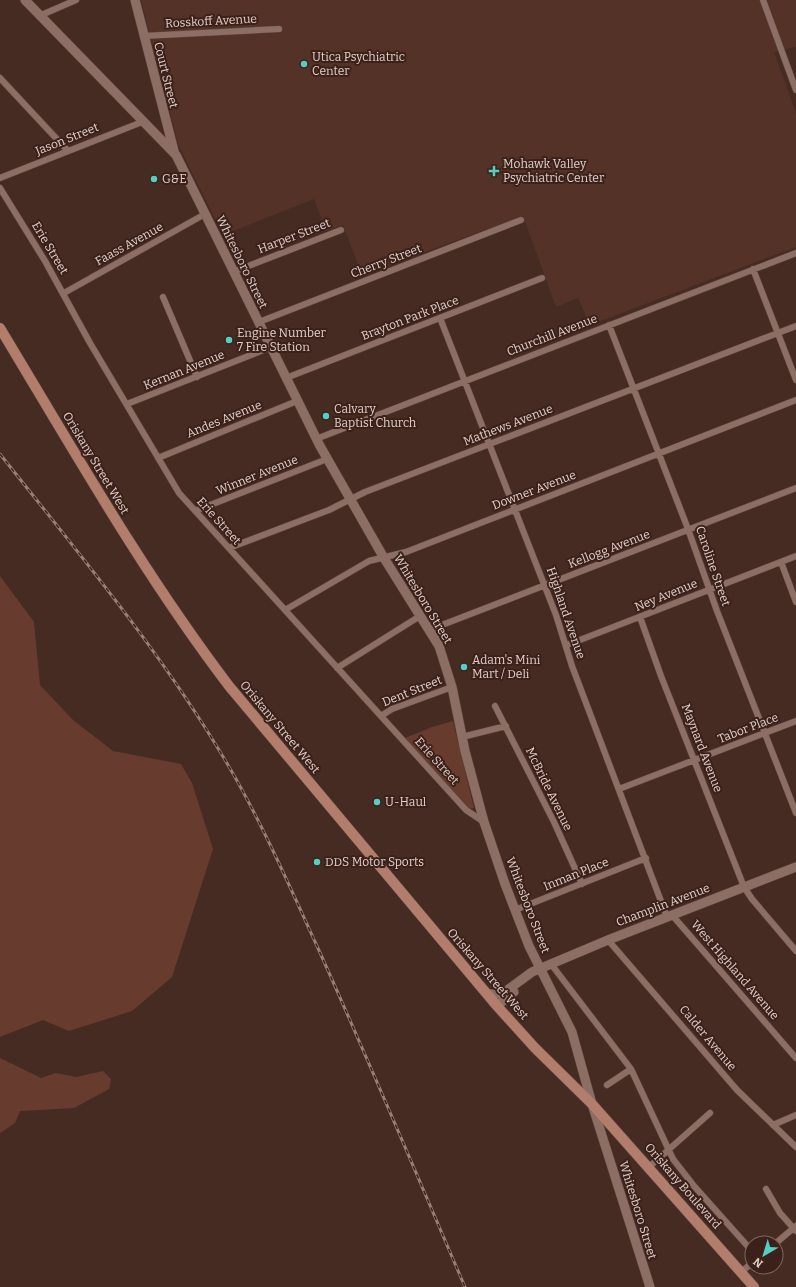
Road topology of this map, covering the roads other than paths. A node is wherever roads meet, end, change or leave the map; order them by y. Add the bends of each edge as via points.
1 (25, 0) edge
2 (76, 0) edge
3 (134, 0) edge
4 (762, 0) edge
5 (39, 16) junction
6 (279, 29) dead end
7 (143, 36) junction
8 (0, 78) edge
9 (796, 90) edge
10 (142, 122) junction
11 (68, 151) junction
12 (176, 155) junction
13 (0, 178) edge
14 (0, 188) edge
15 (205, 214) junction
16 (521, 220) dead end
17 (341, 230) dead end
18 (796, 253) edge
19 (753, 269) junction
20 (233, 272) junction
21 (542, 278) dead end
22 (64, 293) junction
23 (164, 297) dead end
24 (440, 318) junction
25 (259, 322) junction
26 (609, 325) junction
27 (796, 326) edge
28 (0, 328) edge
29 (778, 332) junction
30 (271, 347) junction
31 (197, 377) junction
32 (286, 378) junction
33 (796, 380) edge
34 (465, 381) junction
35 (633, 389) junction
36 (796, 400) edge
37 (297, 401) junction
38 (127, 404) junction
39 (316, 439) junction
40 (489, 444) junction
41 (658, 452) junction
42 (158, 458) junction
43 (327, 459) junction
44 (796, 488) edge
45 (350, 500) junction
46 (515, 509) junction
47 (195, 512) junction
48 (688, 529) junction
49 (229, 548) junction
50 (796, 556) edge
51 (384, 558) junction
52 (780, 562) junction
53 (545, 585) junction
54 (710, 589) junction
55 (796, 602) edge
56 (286, 610) junction
57 (420, 616) junction
58 (640, 617) junction
59 (429, 630) junction
60 (567, 645) junction
61 (337, 668) junction
62 (452, 687) junction
63 (495, 706) dead end
64 (381, 716) junction
65 (796, 721) edge
66 (506, 726) junction
67 (765, 733) junction
68 (462, 737) junction
69 (694, 760) junction
70 (619, 789) junction
71 (796, 813) edge
72 (484, 822) junction
73 (646, 858) junction
74 (796, 867) edge
75 (582, 884) junction
76 (744, 887) junction
77 (515, 910) junction
78 (670, 916) junction
79 (608, 940) junction
80 (796, 951) edge
81 (552, 964) junction
82 (540, 969) junction
83 (487, 994) junction
84 (497, 1006) junction
85 (796, 1058) edge
86 (631, 1069) junction
87 (607, 1085) dead end
88 (592, 1104) junction
89 (710, 1113) dead end
90 (796, 1115) edge
91 (773, 1125) junction
92 (796, 1147) edge
93 (668, 1150) junction
94 (649, 1167) junction
95 (766, 1189) dead end
96 (795, 1228) edge
97 (784, 1237) edge
98 (744, 1242) edge
99 (744, 1270) edge
100 (741, 1272) junction
101 (751, 1286) edge
102 (650, 1287) edge

1 - 5 street, Whitesboro Street
2 - 5 street
3 - 7 street, Court Street
4 - 9 street
5 - 10 street, Whitesboro Street
6 - 7 street, Rosskoff Avenue
7 - 12 street, Court Street via 169,138
8 - 11 street
10 - 11 street, Jason Street
10 - 12 street, Whitesboro Street
11 - 13 street, Jason Street
12 - 15 street, Whitesboro Street
14 - 22 street, Erie Street
15 - 20 street, Whitesboro Street
15 - 22 street, Faass Avenue
16 - 25 street, Cherry Street
17 - 20 street, Harper Street
18 - 19 street, Churchill Avenue
19 - 26 street, Churchill Avenue
19 - 29 street
20 - 25 street, Whitesboro Street
21 - 24 street, Brayton Park Place
22 - 38 street, Erie Street
23 - 31 street
24 - 32 street, Brayton Park Place
24 - 34 street, Highland Avenue
25 - 30 street, Whitesboro Street
26 - 34 street, Churchill Avenue
26 - 35 street, Caroline Street
27 - 29 street, Mathews Avenue
28 - 83 main road, Oriskany Street West via 128,541 194,641
29 - 33 street
29 - 35 street, Mathews Avenue
30 - 31 street, Kernan Avenue
30 - 32 street, Whitesboro Street
31 - 38 street, Kernan Avenue
32 - 37 street, Whitesboro Street
34 - 39 street, Churchill Avenue
34 - 40 street, Highland Avenue
35 - 40 street, Mathews Avenue
35 - 41 street, Caroline Street
36 - 41 street, Downer Avenue
37 - 39 street, Whitesboro Street
37 - 42 street, Andes Avenue
38 - 42 street, Erie Street
39 - 43 street, Whitesboro Street
40 - 45 street, Mathews Avenue
40 - 46 street, Highland Avenue
41 - 46 street, Downer Avenue
41 - 48 street, Caroline Street
42 - 47 street, Erie Street via 179,493
43 - 45 street, Whitesboro Street
43 - 47 street, Winner Avenue
44 - 48 street, Kellogg Avenue
45 - 49 street, Mathews Avenue
45 - 51 street, Whitesboro Street
46 - 51 street, Downer Avenue via 406,552
46 - 53 street, Highland Avenue
47 - 49 street, Erie Street
48 - 53 street, Kellogg Avenue
48 - 54 street, Caroline Street
49 - 56 street, Erie Street
50 - 52 street, Ney Avenue
51 - 56 street, Downer Avenue via 369,561
51 - 57 street, Whitesboro Street
52 - 54 street, Ney Avenue
52 - 55 street
53 - 59 street, Kellogg Avenue
53 - 60 street, Highland Avenue
54 - 58 street, Ney Avenue
54 - 67 street, Caroline Street
56 - 61 street, Erie Street
57 - 59 street, Whitesboro Street
57 - 61 street
58 - 60 street, Ney Avenue
58 - 69 street, Maynard Avenue
59 - 62 street, Whitesboro Street via 443,655
60 - 70 street, Highland Avenue
61 - 64 street, Erie Street
62 - 64 street, Dent Street via 392,709
62 - 68 street, Whitesboro Street
63 - 66 street, McBride Avenue
64 - 72 street, Erie Street via 466,810
65 - 67 street, Tabor Place
66 - 68 street
66 - 75 street, McBride Avenue
67 - 69 street, Tabor Place
67 - 71 street, Caroline Street
68 - 72 street, Whitesboro Street
69 - 70 street, Tabor Place
69 - 76 street, Maynard Avenue
70 - 73 street, Highland Avenue
72 - 77 street, Whitesboro Street
73 - 75 street, Inman Place
73 - 78 street, Highland Avenue
74 - 76 street, Champlin Avenue
75 - 77 street, Inman Place
76 - 78 street, Champlin Avenue
76 - 80 street, Maynard Avenue
77 - 82 street, Whitesboro Street
78 - 79 street, Champlin Avenue
78 - 85 street, West Highland Avenue
79 - 81 street, Champlin Avenue
79 - 91 street, Calder Avenue via 737,1090
81 - 82 street, Champlin Avenue
81 - 86 street
82 - 83 street, Champlin Avenue via 502,994
82 - 84 street, Champlin Avenue
82 - 88 street, Whitesboro Street via 572,1032
83 - 84 main road, Oriskany Street West
84 - 88 main road, Oriskany Street West
86 - 87 street
86 - 93 street
88 - 94 main road, Oriskany Boulevard
88 - 102 street, Whitesboro Street
89 - 93 street
90 - 91 street
91 - 92 street, Calder Avenue
93 - 94 street
93 - 98 street via 694,1186
94 - 100 main road, Oriskany Boulevard
95 - 96 street via 780,1213
96 - 97 street
99 - 100 street
100 - 101 main road, Oriskany Boulevard

